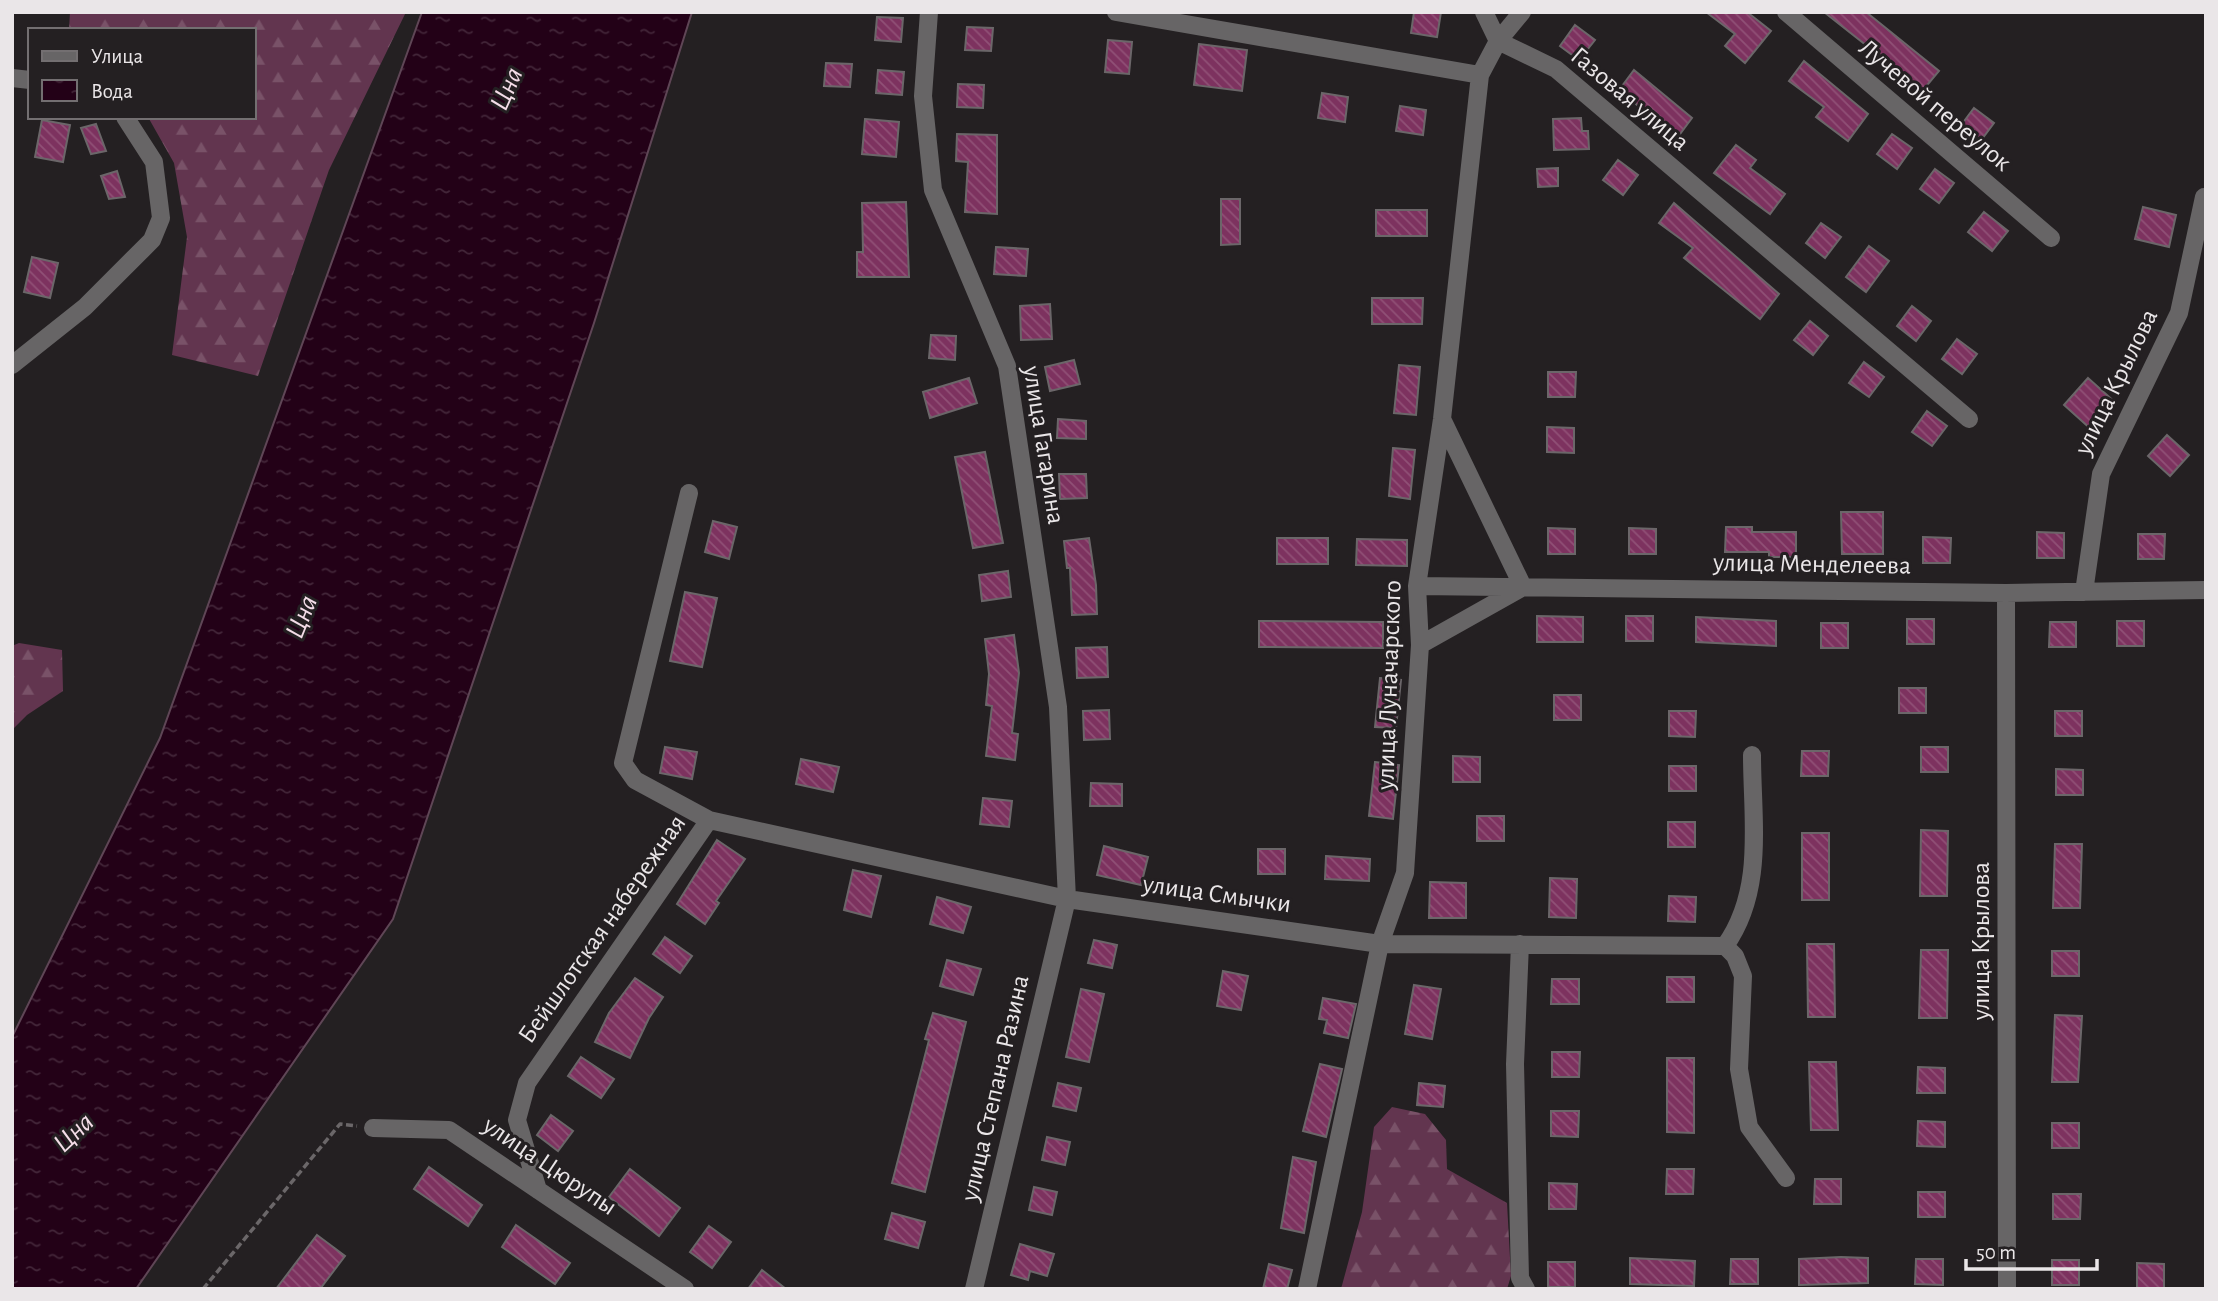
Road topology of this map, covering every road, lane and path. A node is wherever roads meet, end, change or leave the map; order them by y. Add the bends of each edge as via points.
1 (929, 12) edge
2 (1115, 12) edge
3 (1484, 12) edge
4 (1522, 12) edge
5 (1786, 12) edge
6 (1498, 41) junction
7 (1480, 75) junction
8 (126, 119) edge
9 (2204, 197) dead end
10 (2050, 238) dead end
11 (12, 365) edge
12 (1442, 419) junction
13 (1969, 419) dead end
14 (689, 493) dead end
15 (1417, 586) junction
16 (1523, 587) junction
17 (2206, 590) edge
18 (2084, 592) junction
19 (2006, 593) junction
20 (1420, 645) junction
21 (1752, 755) dead end
22 (709, 820) junction
23 (1067, 899) junction
24 (1380, 943) junction
25 (1520, 944) junction
26 (1725, 946) junction
27 (373, 1128) joint
28 (1786, 1178) dead end
29 (538, 1190) junction
30 (203, 1289) edge
31 (685, 1289) edge
32 (974, 1289) edge
33 (1307, 1289) edge
34 (1526, 1289) edge
35 (2007, 1289) edge

1 - 23 street, улица Гагарина via 923,96 933,190 1007,366 1058,707
2 - 7 street
3 - 6 street
4 - 6 street
5 - 10 street, Лучевой переулок
6 - 7 street
6 - 13 street, Газовая улица via 1556,69
7 - 12 street, улица Луначарского
8 - 11 street via 154,162 161,218 152,240 85,307
9 - 18 street, улица Крылова via 2179,313 2101,474
12 - 15 street, улица Луначарского
12 - 16 street
14 - 22 street, Бейшлотская набережная via 623,763 635,780
15 - 16 street, улица Менделеева
15 - 20 street, улица Луначарского
16 - 19 street, улица Менделеева
16 - 20 street
17 - 18 street, улица Менделеева
18 - 19 street, улица Менделеева
19 - 35 street, улица Крылова
20 - 24 street, улица Луначарского via 1405,873
21 - 26 street via 1753,883 1737,929
22 - 23 street, улица Смычки
22 - 29 street, Бейшлотская набережная via 527,1083 517,1120
23 - 24 street, улица Смычки
23 - 32 street, улица Степана Разина
24 - 25 street, улица Смычки
24 - 33 street, улица Луначарского
25 - 26 street, улица Смычки
25 - 34 street via 1515,1064 1520,1279
26 - 28 street via 1743,976 1740,1069 1749,1127
27 - 29 street, улица Цюрупы via 449,1130
27 - 30 path via 340,1124
29 - 31 street, улица Цюрупы

